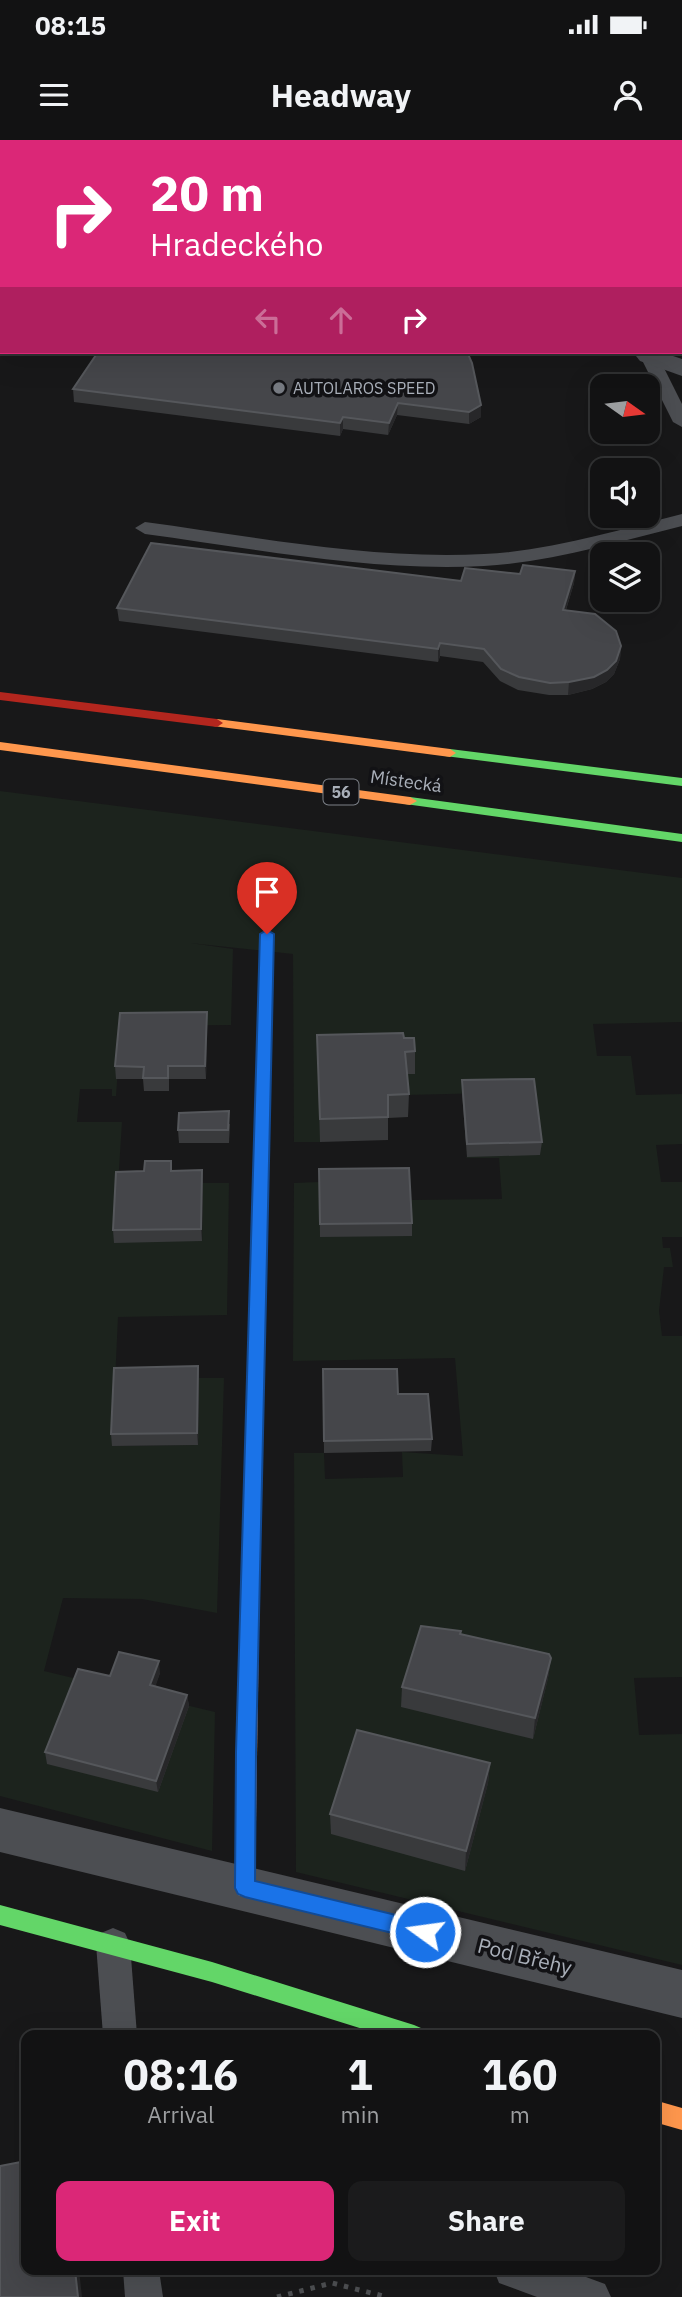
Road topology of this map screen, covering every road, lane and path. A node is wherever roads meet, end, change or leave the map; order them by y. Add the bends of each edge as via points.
1 (648, 354) edge
2 (682, 368) edge
3 (682, 422) edge
4 (682, 520) edge
5 (145, 528) dead end
6 (0, 696) edge
7 (0, 746) edge
8 (682, 782) edge
9 (682, 838) edge
10 (267, 934) dead end
11 (0, 1830) edge
12 (245, 1888) junction
13 (0, 1915) edge
14 (114, 1944) junction
15 (682, 1994) edge
16 (120, 2030) edge
17 (398, 2030) edge
18 (660, 2112) edge
19 (682, 2119) edge
20 (142, 2275) edge
21 (527, 2275) edge
22 (144, 2297) edge
23 (277, 2297) edge
24 (387, 2297) edge
25 (592, 2297) edge

1 - 2 street
1 - 3 lane
4 - 5 lane via 560,550 484,559 384,558
6 - 8 main road, Místecká
7 - 9 main road, Místecká / 56
10 - 12 main road
11 - 12 street, Pod Břehy
12 - 15 street, Pod Břehy
13 - 14 main road
14 - 16 lane
14 - 17 main road
18 - 19 main road
20 - 22 lane
21 - 25 lane
23 - 24 path via 332,2283

